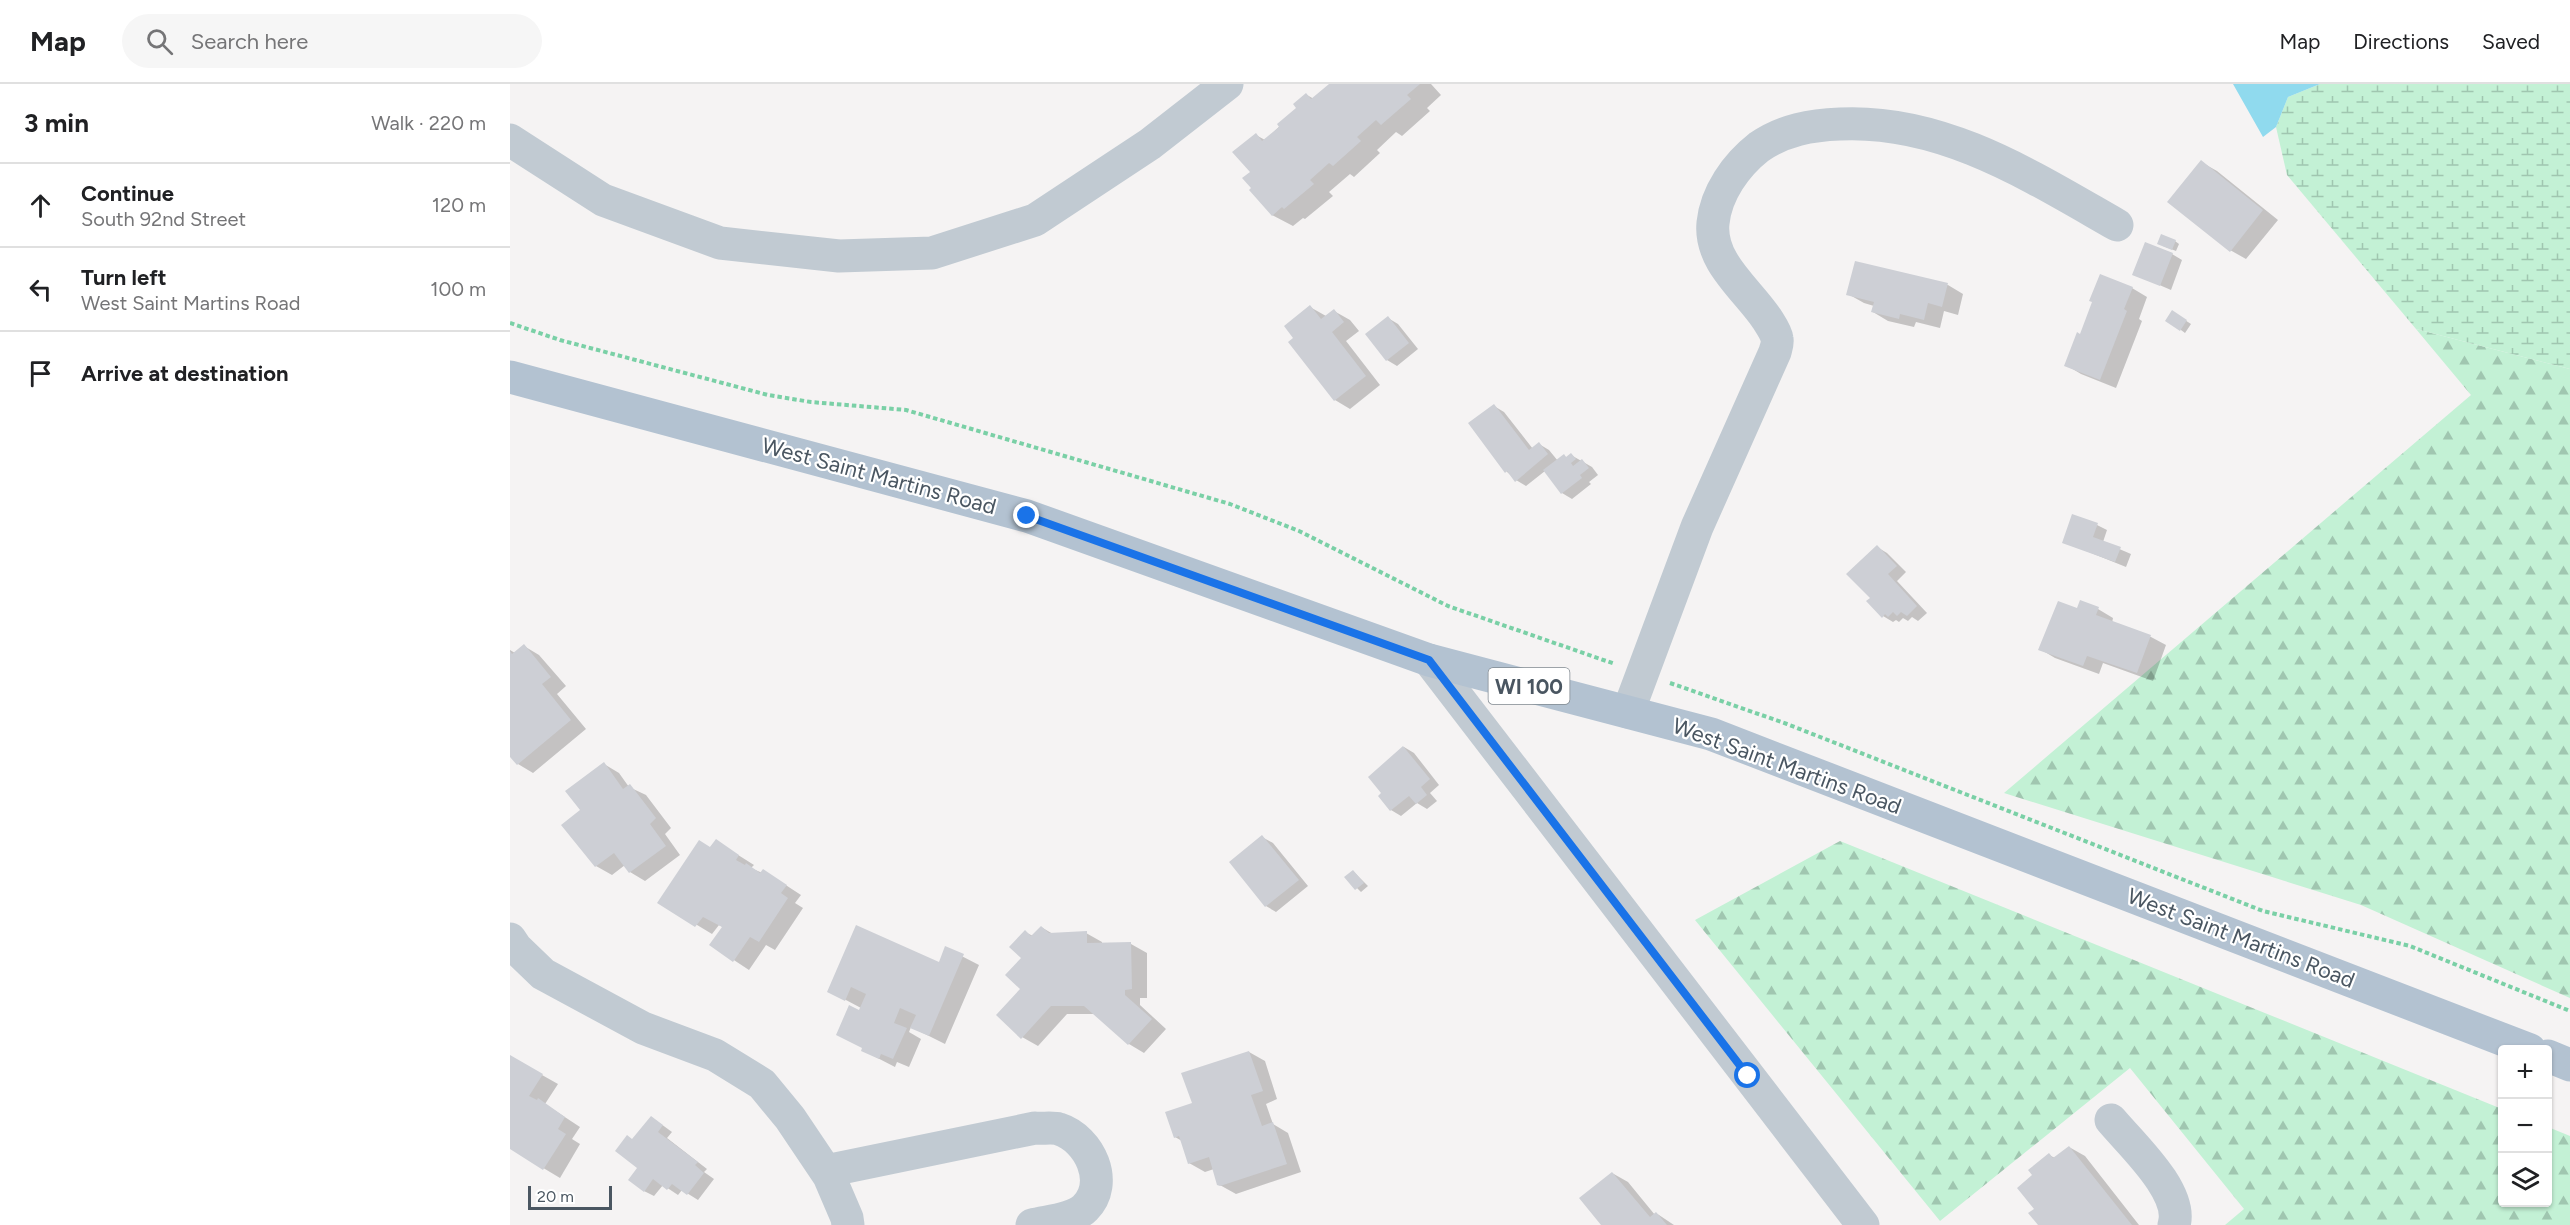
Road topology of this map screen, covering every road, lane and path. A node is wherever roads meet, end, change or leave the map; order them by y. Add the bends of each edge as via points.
1 (1227, 84) edge
2 (510, 140) edge
3 (2117, 225) dead end
4 (510, 323) edge
5 (510, 377) edge
6 (1429, 660) junction
7 (1642, 673) junction
8 (1628, 712) junction
9 (510, 939) edge
10 (2570, 1011) edge
11 (2517, 1045) edge
12 (2552, 1058) edge
13 (2570, 1065) edge
14 (2111, 1120) dead end
15 (826, 1171) junction
16 (848, 1225) edge
17 (1032, 1225) edge
18 (1863, 1225) edge
19 (2174, 1225) edge

1 - 2 street via 1150,144 1035,220 932,253 839,256 720,243 603,200
3 - 7 street via 2016,168 1928,133 1861,123 1809,126 1787,132 1753,152 1740,165 1717,205 1713,239 1728,270 1771,326 1777,338 1775,352 1697,527
4 - 7 path via 768,395 906,411 1230,504 1299,531 1448,606
5 - 6 main road, West Saint Martins Road / WI 100 via 1027,516
6 - 8 main road, West Saint Martins Road / WI 100
6 - 18 street
7 - 8 street
7 - 10 path via 1798,729 2263,910 2410,946
8 - 11 main road, West Saint Martins Road / WI 100 via 1711,734
9 - 15 street via 543,974 643,1028 715,1055 762,1083
12 - 13 main road
14 - 19 street via 2170,1191
15 - 16 street
15 - 17 street via 1035,1128 1058,1129 1074,1137 1087,1151 1098,1182 1096,1194 1076,1214

